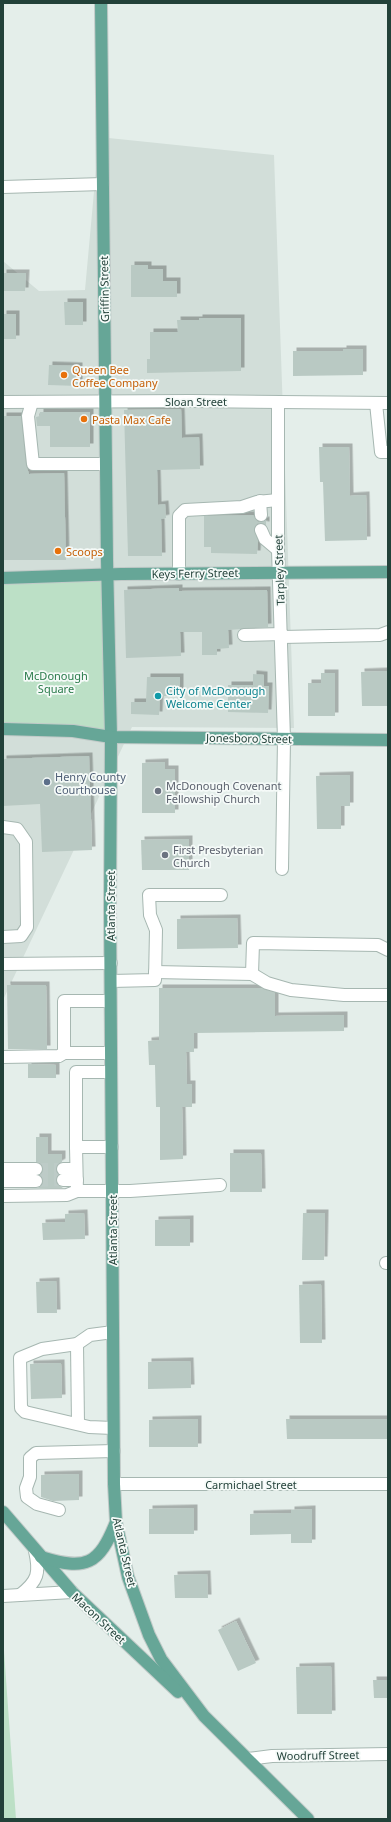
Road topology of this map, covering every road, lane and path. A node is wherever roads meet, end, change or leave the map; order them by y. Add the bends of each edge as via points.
1 (101, 3) edge
2 (103, 184) junction
3 (3, 187) edge
4 (3, 402) edge
5 (32, 402) junction
6 (105, 402) junction
7 (278, 402) junction
8 (382, 403) edge
9 (388, 452) edge
10 (105, 464) junction
11 (278, 500) junction
12 (260, 501) junction
13 (261, 515) dead end
14 (261, 530) dead end
15 (278, 550) junction
16 (279, 572) junction
17 (388, 572) edge
18 (179, 574) junction
19 (107, 575) junction
20 (3, 578) edge
21 (388, 632) edge
22 (244, 635) dead end
23 (282, 635) junction
24 (3, 729) edge
25 (111, 737) junction
26 (284, 739) junction
27 (388, 740) edge
28 (3, 827) edge
29 (282, 869) dead end
30 (221, 895) dead end
31 (3, 937) edge
32 (388, 950) edge
33 (111, 963) junction
34 (3, 964) edge
35 (155, 972) junction
36 (252, 974) junction
37 (110, 981) junction
38 (388, 995) edge
39 (110, 1001) junction
40 (64, 1053) junction
41 (111, 1053) junction
42 (3, 1057) edge
43 (111, 1072) junction
44 (76, 1147) junction
45 (112, 1147) junction
46 (3, 1169) edge
47 (62, 1174) tunnel mouth
48 (77, 1180) junction
49 (3, 1181) edge
50 (220, 1184) dead end
51 (112, 1190) junction
52 (3, 1196) edge
53 (113, 1332) junction
54 (77, 1344) junction
55 (78, 1424) junction
56 (114, 1428) junction
57 (114, 1451) junction
58 (114, 1484) junction
59 (388, 1484) edge
60 (59, 1510) dead end
61 (3, 1512) edge
62 (116, 1522) junction
63 (38, 1554) junction
64 (72, 1592) junction
65 (20, 1595) junction
66 (3, 1596) edge
67 (204, 1716) junction
68 (388, 1754) edge
69 (248, 1759) junction
70 (308, 1819) edge

1 - 2 main road, Griffin Street
2 - 3 street
2 - 6 main road, Griffin Street
4 - 5 street, Sloan Street
5 - 6 street, Sloan Street
5 - 10 street via 28,416 33,464
6 - 7 street, Sloan Street
6 - 10 main road, Griffin Street
7 - 8 street, Sloan Street
7 - 11 street, Tarpley Street
8 - 9 street via 381,452
10 - 19 main road, Griffin Street
11 - 12 street
11 - 15 street, Tarpley Street
12 - 13 street
12 - 18 street via 242,507 192,509 181,513
14 - 15 street via 264,539
15 - 16 street, Tarpley Street
16 - 17 main road, Keys Ferry Street
16 - 18 main road, Keys Ferry Street
16 - 23 street, Tarpley Street
18 - 19 main road, Keys Ferry Street
19 - 20 main road, Keys Ferry Street
19 - 25 main road, Atlanta Street
21 - 23 street via 380,635
22 - 23 street
23 - 26 street, Tarpley Street
24 - 25 main road, Jonesboro Street via 73,731
25 - 26 main road, Jonesboro Street
25 - 33 main road, Atlanta Street
26 - 27 main road, Jonesboro Street
26 - 29 street, Tarpley Street
28 - 31 street via 17,829 26,842 27,927 21,936
30 - 35 street via 149,895 150,915 156,930
32 - 36 street via 378,945 253,943
33 - 34 street
33 - 37 main road, Atlanta Street
35 - 36 street
35 - 37 street via 155,980
36 - 38 street via 267,983 291,990 344,995
37 - 39 main road, Atlanta Street
39 - 40 street via 64,1002
39 - 41 main road, Atlanta Street
40 - 41 street
40 - 42 street via 59,1056
41 - 43 main road, Atlanta Street
43 - 44 street via 76,1072
43 - 45 main road, Atlanta Street
44 - 45 street
44 - 48 street
45 - 51 main road, Atlanta Street
46 - 49 street via 36,1175
47 - 48 street
48 - 51 street
48 - 52 street via 67,1195
50 - 51 street
51 - 53 main road, Atlanta Street
53 - 54 street via 90,1335
53 - 56 main road, Atlanta Street
54 - 55 street
54 - 55 street via 42,1349 20,1358 21,1408 25,1412
55 - 56 street
56 - 57 main road, Atlanta Street
57 - 58 main road, Atlanta Street
57 - 60 street via 36,1453 30,1458 27,1497 37,1504
58 - 59 street, Carmichael Street
58 - 62 main road, Atlanta Street
61 - 63 main road, Macon Street
62 - 63 main road via 107,1545 88,1562 77,1565 61,1563
62 - 67 main road, Atlanta Street via 128,1577 149,1635 161,1659
63 - 64 main road, Macon Street
63 - 65 street via 36,1578
64 - 65 street
64 - 67 main road, Macon Street
65 - 66 street
67 - 69 main road, Atlanta Street
68 - 69 street, Woodruff Street via 272,1756
69 - 70 main road, Atlanta Street

